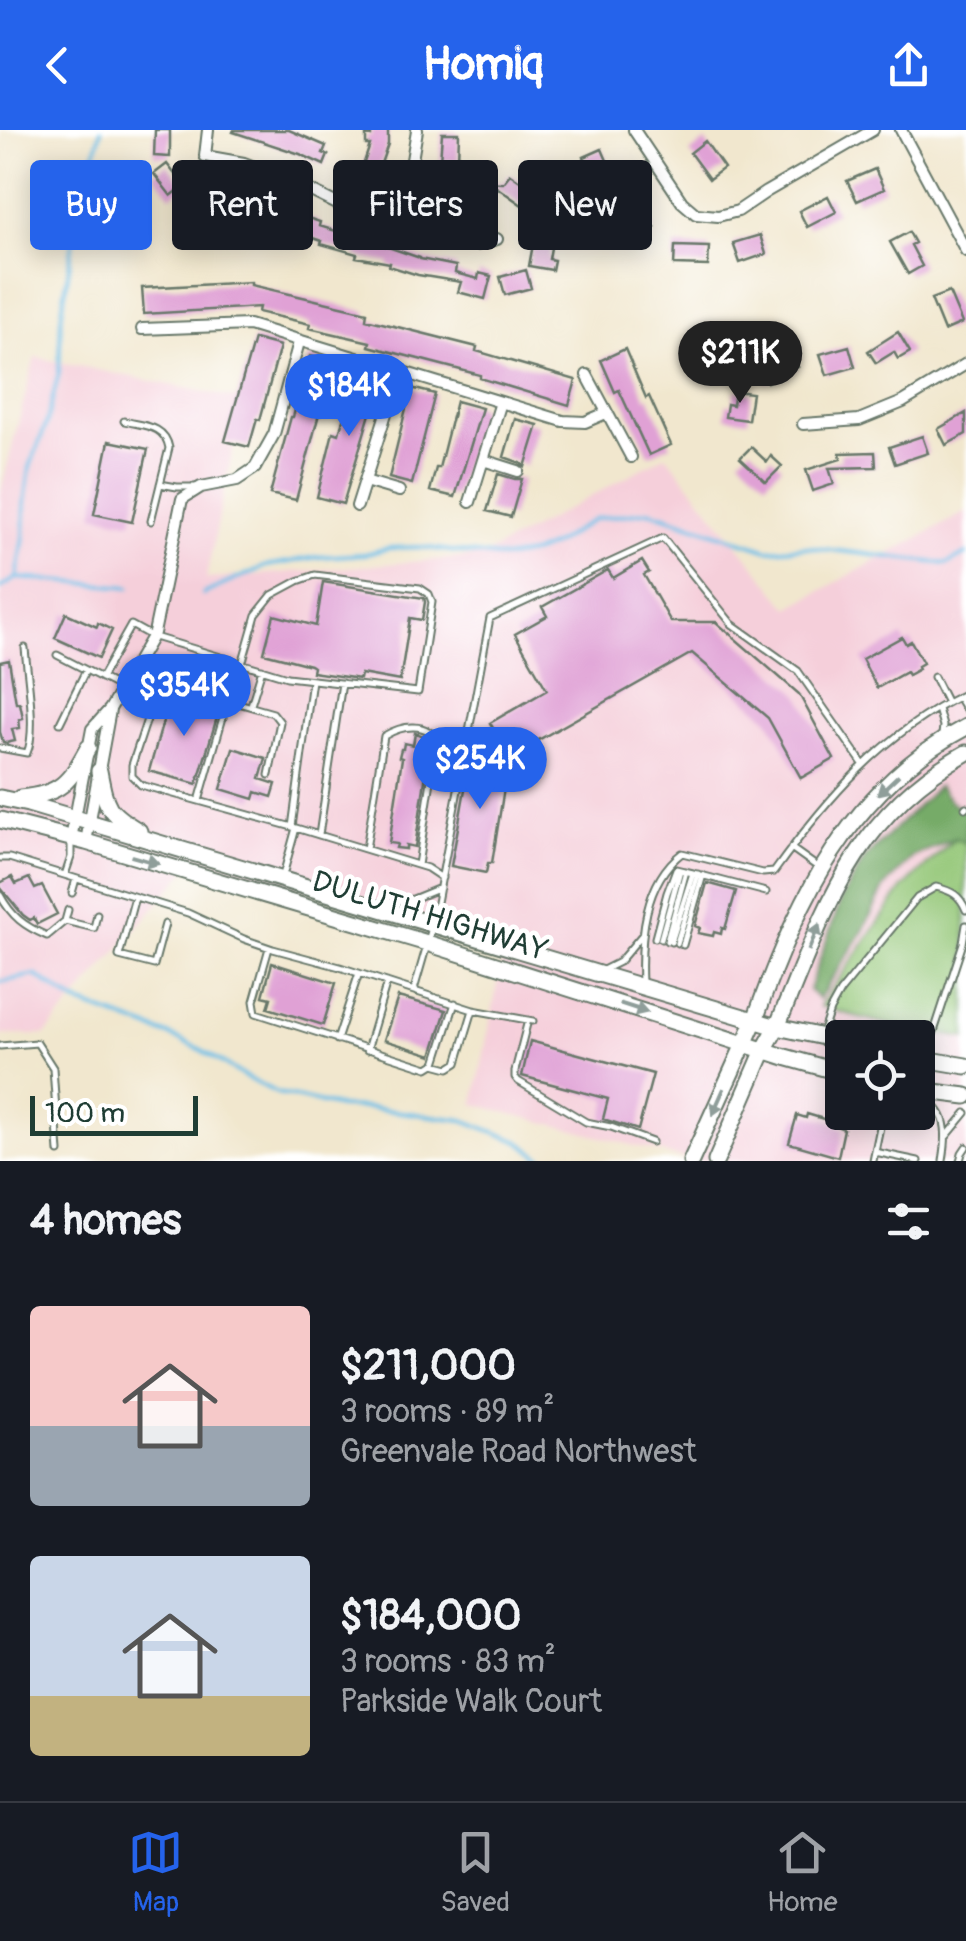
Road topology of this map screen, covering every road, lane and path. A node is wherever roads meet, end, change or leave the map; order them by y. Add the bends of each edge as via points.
1 (208, 130) edge
2 (417, 130) edge
3 (634, 130) edge
4 (873, 130) edge
5 (901, 130) edge
6 (412, 160) edge
7 (333, 202) edge
8 (966, 251) edge
9 (142, 328) dead end
10 (299, 342) junction
11 (966, 364) edge
12 (399, 372) junction
13 (587, 375) dead end
14 (501, 402) junction
15 (606, 413) junction
16 (124, 421) dead end
17 (803, 424) dead end
18 (631, 457) dead end
19 (483, 460) junction
20 (518, 471) dead end
21 (365, 481) junction
22 (160, 484) junction
23 (201, 487) junction
24 (399, 491) dead end
25 (470, 502) dead end
26 (357, 506) dead end
27 (151, 521) dead end
28 (152, 636) junction
29 (25, 648) dead end
30 (57, 655) dead end
31 (242, 664) junction
32 (86, 670) junction
33 (262, 670) junction
34 (101, 678) junction
35 (934, 678) dead end
36 (312, 680) junction
37 (342, 683) junction
38 (120, 692) junction
39 (966, 693) edge
40 (958, 697) junction
41 (228, 700) junction
42 (948, 702) junction
43 (251, 706) junction
44 (110, 709) junction
45 (938, 709) junction
46 (966, 710) edge
47 (150, 712) junction
48 (60, 723) dead end
49 (966, 727) edge
50 (942, 742) junction
51 (0, 748) edge
52 (88, 748) junction
53 (966, 753) edge
54 (864, 764) junction
55 (99, 771) junction
56 (268, 775) dead end
57 (3, 799) edge
58 (198, 802) junction
59 (0, 820) edge
60 (82, 820) junction
61 (294, 828) junction
62 (319, 835) junction
63 (78, 841) junction
64 (160, 844) junction
65 (791, 848) junction
66 (366, 850) junction
67 (71, 857) junction
68 (0, 858) edge
69 (418, 865) junction
70 (822, 870) junction
71 (692, 872) junction
72 (65, 875) junction
73 (442, 878) junction
74 (76, 879) junction
75 (282, 880) junction
76 (103, 887) junction
77 (440, 888) junction
78 (766, 892) dead end
79 (0, 894) edge
80 (72, 894) dead end
81 (135, 897) junction
82 (100, 900) dead end
83 (368, 905) junction
84 (68, 910) dead end
85 (966, 910) edge
86 (97, 914) dead end
87 (65, 921) junction
88 (164, 924) dead end
89 (433, 924) junction
90 (966, 925) edge
91 (642, 934) junction
92 (669, 941) junction
93 (427, 943) junction
94 (270, 948) junction
95 (359, 973) junction
96 (596, 974) junction
97 (387, 982) junction
98 (642, 987) junction
99 (414, 990) junction
100 (455, 1003) junction
101 (473, 1010) junction
102 (755, 1020) junction
103 (935, 1020) edge
104 (777, 1026) junction
105 (821, 1036) junction
106 (825, 1037) edge
107 (337, 1040) junction
108 (744, 1044) junction
109 (0, 1046) edge
110 (367, 1050) junction
111 (764, 1050) junction
112 (935, 1061) edge
113 (434, 1064) junction
114 (966, 1066) edge
115 (825, 1067) edge
116 (935, 1093) edge
117 (966, 1096) edge
118 (935, 1107) edge
119 (966, 1114) edge
120 (879, 1130) edge
121 (947, 1136) junction
122 (652, 1142) dead end
123 (966, 1147) edge
124 (59, 1152) dead end
125 (875, 1152) junction
126 (719, 1159) edge
127 (691, 1161) edge
128 (873, 1161) edge
129 (918, 1161) edge
130 (943, 1161) edge
131 (960, 1161) edge

1 - 7 street via 205,156 244,163
2 - 6 street
3 - 4 street via 682,202 696,214 718,216 738,211
5 - 8 street
9 - 10 street via 249,325
10 - 12 street
10 - 23 street via 274,434 255,468 236,480
11 - 17 street via 860,420
12 - 14 street
12 - 21 street
13 - 15 street
14 - 15 street via 563,422
14 - 19 street
15 - 18 street
16 - 22 lane via 164,434 169,448
19 - 20 street
19 - 25 street
21 - 24 street
21 - 26 street
22 - 23 lane
22 - 27 lane
23 - 28 street via 182,499
28 - 31 lane
28 - 34 lane via 131,625
28 - 38 street
29 - 51 lane via 30,748
30 - 32 lane
31 - 33 lane
31 - 37 lane via 256,615 272,595 298,580 315,575 429,594 418,692
32 - 34 lane
32 - 48 lane
33 - 36 lane
33 - 43 lane
34 - 38 lane
35 - 42 lane
36 - 37 lane
36 - 61 lane
37 - 62 lane
38 - 44 street
38 - 47 lane
39 - 40 lane
40 - 42 lane
40 - 46 lane
41 - 43 lane
41 - 47 lane via 169,683
41 - 58 lane
42 - 45 lane
43 - 56 lane via 280,722
44 - 52 street via 92,730
44 - 55 street
45 - 50 lane
45 - 54 lane
47 - 58 lane via 132,776 141,785
49 - 50 main road
50 -> 70 main road via 859,813
52 - 57 main road via 57,790
52 - 60 street
104 -> 53 main road via 852,858 912,791
54 - 65 lane
54 - 73 lane via 798,671 732,624 663,538 490,618
55 - 60 street
55 - 64 main road via 114,816
57 - 60 main road, DULUTH HIGHWAY
58 - 61 lane
59 - 63 main road, DULUTH HIGHWAY
60 - 63 street
60 - 64 main road, DULUTH HIGHWAY
61 - 62 lane
61 - 75 lane
62 - 66 lane
63 - 67 lane
63 - 67 lane
63 -> 93 main road, DULUTH HIGHWAY
64 - 75 main road, DULUTH HIGHWAY
65 - 70 lane
65 - 91 lane via 774,872 763,873 682,853 654,888
66 - 69 lane
66 - 69 lane via 384,736 402,727 428,730 438,742
67 - 72 lane
68 - 72 lane
69 - 73 lane
70 - 102 main road via 800,906
71 - 78 lane
71 - 92 lane
71 - 92 lane
71 - 92 lane via 676,869 667,892
72 - 74 lane
73 - 77 lane
74 - 76 lane
74 - 80 lane
75 - 83 main road, DULUTH HIGHWAY
76 - 81 lane
76 - 82 lane
77 - 83 lane
77 - 89 lane
79 - 87 lane via 10,914 47,936
81 - 88 lane via 119,956 154,966
81 - 94 lane
83 - 89 main road, DULUTH HIGHWAY
84 - 87 lane
85 - 105 lane via 951,890 936,887 917,898 840,992
86 - 87 lane via 94,928
89 - 93 lane
89 - 96 main road, DULUTH HIGHWAY
90 - 103 lane
91 - 96 lane via 620,962
91 - 98 lane
93 - 99 lane
93 -> 108 main road, DULUTH HIGHWAY
94 - 95 lane
94 - 107 lane via 256,1013
95 - 97 lane
95 - 107 lane
96 - 98 main road, DULUTH HIGHWAY
97 - 99 lane
97 - 110 lane
98 - 102 main road, DULUTH HIGHWAY
99 - 100 lane
100 - 101 lane
100 - 113 lane
101 - 113 lane via 457,1063
101 - 122 lane via 531,1021 515,1071 518,1081 586,1122
102 - 104 main road, DULUTH HIGHWAY
102 - 108 main road
104 - 105 main road, DULUTH HIGHWAY
104 - 111 main road
105 - 106 main road, DULUTH HIGHWAY
107 - 110 lane
108 - 111 main road, DULUTH HIGHWAY
108 -> 127 main road
109 - 124 lane via 37,1044 52,1068
110 - 113 lane via 428,1068
111 - 115 main road, DULUTH HIGHWAY
111 - 126 main road
112 - 114 main road
116 - 117 main road
118 - 121 lane
119 - 121 lane
120 - 125 lane
121 - 130 lane
123 - 131 lane
125 - 128 lane
125 - 129 lane

